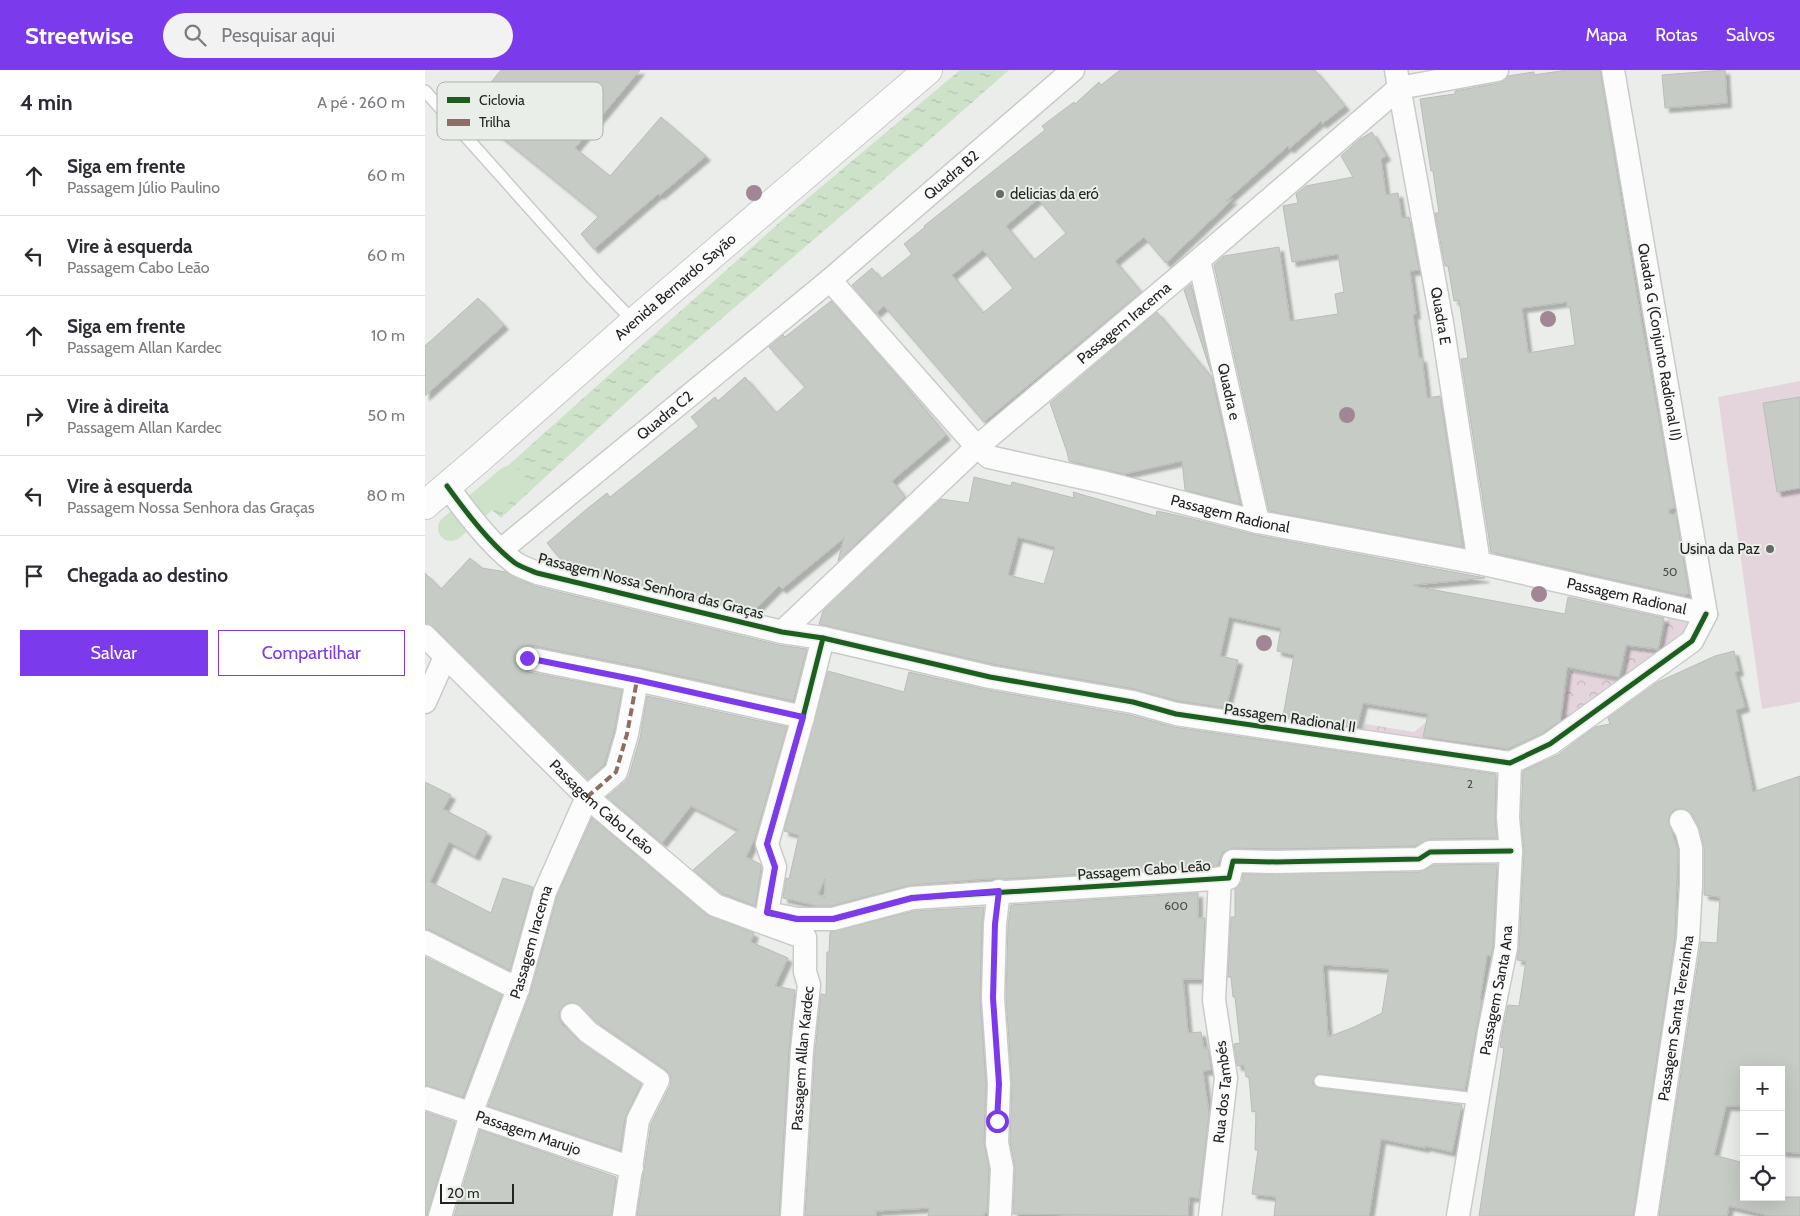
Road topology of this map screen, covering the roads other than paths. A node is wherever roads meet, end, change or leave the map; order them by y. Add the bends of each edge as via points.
1 (928, 70) edge
2 (1073, 70) edge
3 (1497, 70) edge
4 (1613, 70) edge
5 (1397, 79) edge
6 (425, 91) edge
7 (437, 104) edge
8 (469, 140) edge
9 (1199, 260) junction
10 (830, 280) junction
11 (634, 322) junction
12 (977, 447) junction
13 (453, 494) junction
14 (425, 504) edge
15 (1258, 522) junction
16 (501, 550) junction
17 (1479, 563) junction
18 (1706, 614) junction
19 (782, 632) junction
20 (425, 636) edge
21 (823, 638) junction
22 (445, 657) junction
23 (527, 658) dead end
24 (637, 680) junction
25 (425, 702) edge
26 (803, 717) junction
27 (1510, 763) junction
28 (587, 797) junction
29 (1681, 822) dead end
30 (1511, 851) junction
31 (1220, 878) junction
32 (999, 891) junction
33 (801, 928) junction
34 (425, 942) edge
35 (517, 989) junction
36 (573, 1015) dead end
37 (1320, 1081) dead end
38 (425, 1098) edge
39 (1477, 1099) junction
40 (471, 1114) junction
41 (632, 1168) junction
42 (440, 1216) edge
43 (624, 1216) edge
44 (792, 1216) edge
45 (1000, 1216) edge
46 (1210, 1216) edge
47 (1457, 1216) edge
48 (1646, 1216) edge

1 - 11 street, Avenida Bernardo Sayão
2 - 10 street, Quadra B2
3 - 5 street
4 - 18 street, Quadra G (Conjunto Radional II)
5 - 9 street, Passagem Iracema
5 - 17 street, Quadra E via 1442,323
6 - 7 lane
8 - 11 lane
9 - 12 street, Passagem Iracema
9 - 15 street, Quadra e
10 - 12 street, Passagem Radional
10 - 16 street, Quadra C2
11 - 13 street, Avenida Bernardo Sayão
12 - 15 street, Passagem Radional via 989,457
12 - 19 street, Passagem Iracema
13 - 14 street, Avenida Bernardo Sayão
13 - 16 street, Passagem Nossa Senhora das Graças
15 - 17 street, Passagem Radional
16 - 19 street, Passagem Nossa Senhora das Graças via 517,564 537,572
17 - 18 street, Passagem Radional
18 - 27 street via 1692,641 1551,744
19 - 21 street, Passagem Nossa Senhora das Graças
20 - 22 street, Passagem Cabo Leão
21 - 26 street
21 - 27 street, Passagem Radional II via 990,677 1133,702 1176,714
22 - 25 street
22 - 28 street, Passagem Cabo Leão
23 - 24 street
24 - 26 street
24 - 28 street, Passagem Iracema via 616,772
26 - 33 street via 767,844 775,867 767,912
27 - 30 street, Passagem Santa Ana via 1508,818
28 - 33 street, Passagem Cabo Leão via 715,905
28 - 35 street, Passagem Iracema via 545,892
29 - 48 street, Passagem Santa Terezinha via 1691,848 1688,939
30 - 31 street, Passagem Cabo Leão via 1430,852 1419,859 1233,861 1229,878
30 - 39 street, Passagem Santa Ana via 1506,948
31 - 32 street, Passagem Cabo Leão
31 - 46 street, Rua dos Tambés via 1214,1000 1226,1078
32 - 33 street, Passagem Cabo Leão via 912,898
32 - 45 street via 993,998 999,1084 997,1143 1002,1168
33 - 44 street, Passagem Allan Kardec via 809,985
34 - 35 street
35 - 40 street, Passagem Iracema
36 - 41 street via 587,1032 657,1080 638,1120
37 - 39 lane
38 - 40 street, Passagem Marujo
39 - 47 street, Passagem Santa Ana
40 - 41 street, Passagem Marujo
40 - 42 street, Passagem Iracema
41 - 43 street

